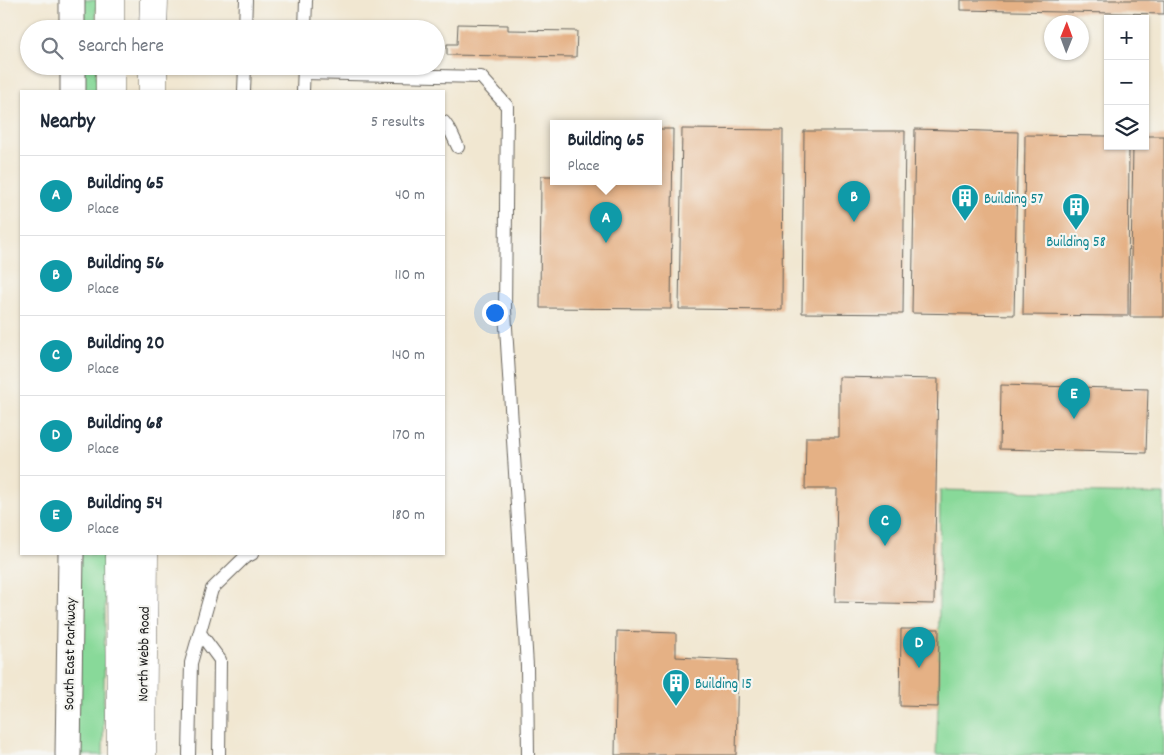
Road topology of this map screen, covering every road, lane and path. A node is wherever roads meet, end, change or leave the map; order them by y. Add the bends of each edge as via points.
1 (72, 0) edge
2 (110, 0) edge
3 (154, 0) edge
4 (246, 0) edge
5 (306, 0) edge
6 (72, 20) edge
7 (110, 20) edge
8 (153, 20) edge
9 (245, 20) edge
10 (305, 20) edge
11 (73, 75) edge
12 (110, 75) edge
13 (153, 75) edge
14 (245, 75) edge
15 (304, 75) edge
16 (430, 75) edge
17 (74, 90) edge
18 (110, 90) edge
19 (153, 90) edge
20 (244, 90) edge
21 (304, 90) edge
22 (445, 123) edge
23 (458, 147) dead end
24 (71, 555) edge
25 (120, 555) edge
26 (144, 555) edge
27 (250, 555) edge
28 (200, 633) junction
29 (68, 755) edge
30 (121, 755) edge
31 (142, 755) edge
32 (189, 755) edge
33 (219, 755) edge
34 (528, 755) edge

1 - 6 street
2 - 7 main road
3 - 8 main road
4 - 9 lane
5 - 10 lane
11 - 17 street
12 - 18 main road
13 - 19 main road
14 - 20 lane
15 - 21 lane
16 - 34 lane via 481,77 507,106 505,310 527,666
22 - 23 lane
24 - 29 street, South East Parkway
25 - 30 main road, North Webb Road
26 - 31 main road, North Webb Road
27 - 28 lane via 212,589
28 - 32 lane via 191,663
28 - 33 lane via 220,660

